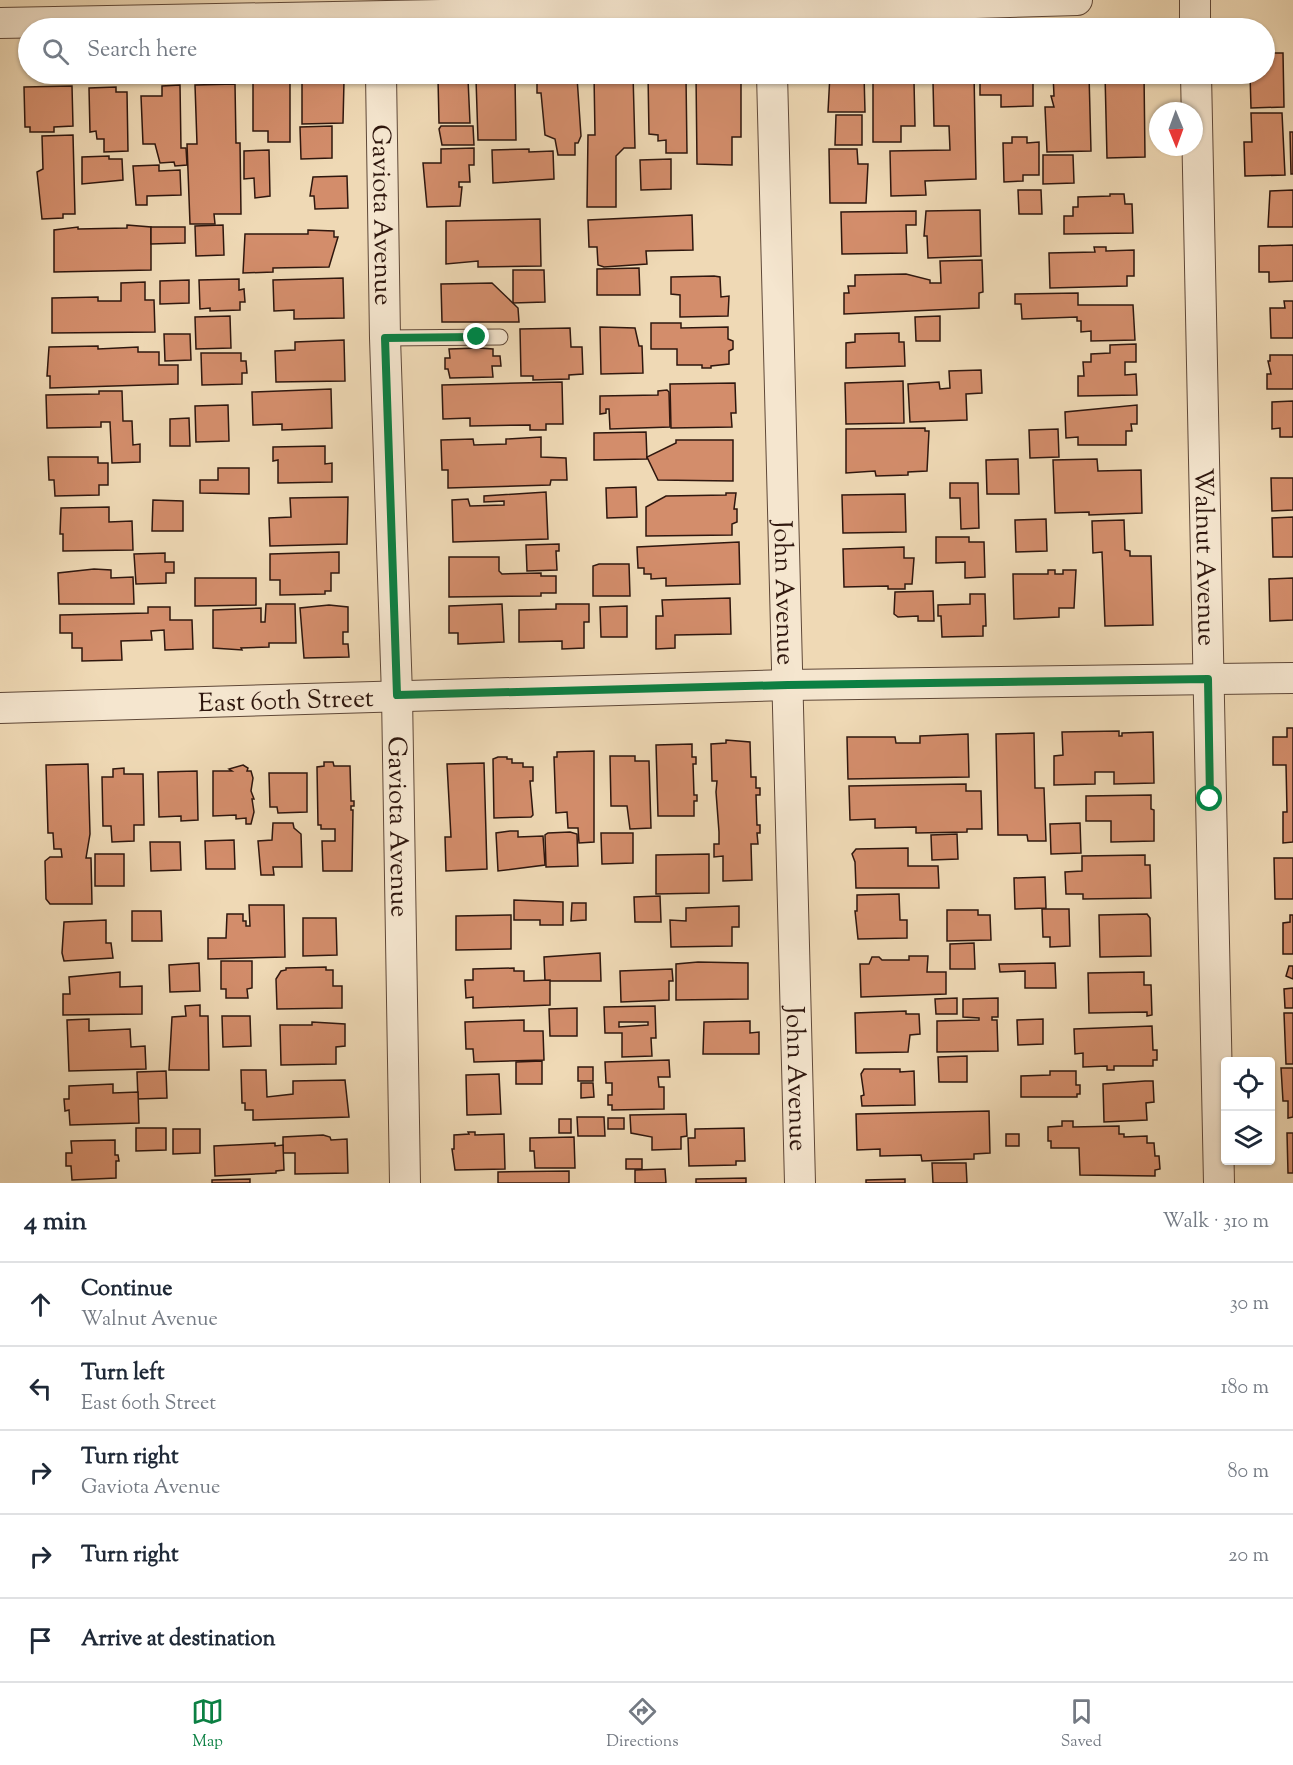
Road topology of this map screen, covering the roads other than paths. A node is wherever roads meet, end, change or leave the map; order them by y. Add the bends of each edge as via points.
1 (1077, 0) edge
2 (1195, 0) edge
3 (771, 13) edge
4 (380, 15) edge
5 (238, 18) edge
6 (1196, 18) edge
7 (0, 23) edge
8 (18, 23) edge
9 (381, 84) edge
10 (772, 84) edge
11 (1196, 84) edge
12 (500, 337) dead end
13 (385, 338) junction
14 (1293, 678) edge
15 (1208, 679) junction
16 (788, 685) junction
17 (397, 695) junction
18 (0, 708) edge
19 (405, 1183) edge
20 (800, 1183) edge
21 (1219, 1183) edge

1 - 3 street
2 - 6 street
3 - 4 street
4 - 5 street
7 - 8 street
9 - 13 street, Gaviota Avenue
10 - 16 street, John Avenue
11 - 15 street, Walnut Avenue
12 - 13 lane
13 - 17 street, Gaviota Avenue
14 - 15 street, East 60th Street
15 - 16 street, East 60th Street
15 - 21 street, Walnut Avenue
16 - 17 street, East 60th Street
16 - 20 street, John Avenue
17 - 18 street, East 60th Street
17 - 19 street, Gaviota Avenue

